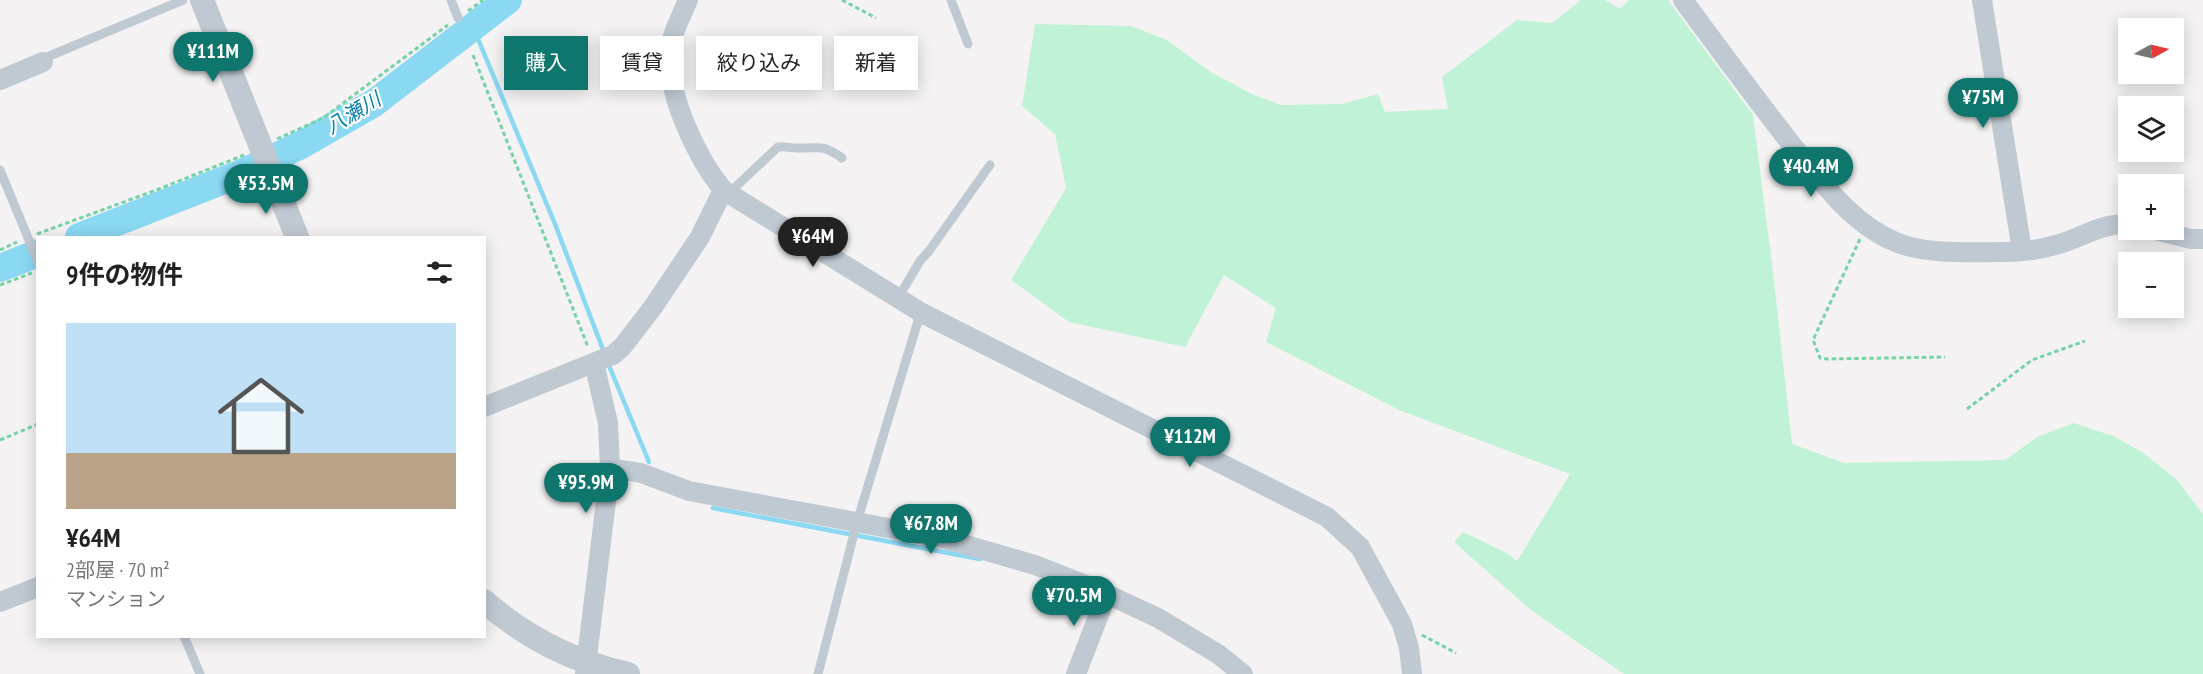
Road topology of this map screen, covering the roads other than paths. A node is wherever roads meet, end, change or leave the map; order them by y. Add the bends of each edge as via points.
1 (183, 0) edge
2 (202, 0) edge
3 (451, 0) edge
4 (688, 0) edge
5 (951, 0) edge
6 (1683, 0) edge
7 (1982, 0) edge
8 (458, 18) dead end
9 (968, 44) dead end
10 (43, 62) joint
11 (0, 80) edge
12 (842, 158) dead end
13 (990, 165) dead end
14 (0, 170) edge
15 (726, 192) junction
16 (2118, 225) edge
17 (297, 236) edge
18 (2184, 237) edge
19 (2203, 238) edge
20 (2022, 251) junction
21 (36, 258) edge
22 (898, 298) junction
23 (922, 313) junction
24 (594, 363) junction
25 (486, 407) edge
26 (610, 468) junction
27 (857, 522) junction
28 (36, 588) edge
29 (1107, 594) junction
30 (0, 602) edge
31 (486, 602) edge
32 (185, 638) edge
33 (585, 668) edge
34 (200, 674) edge
35 (628, 674) edge
36 (818, 674) edge
37 (1076, 674) edge
38 (1243, 674) edge
39 (1412, 674) edge

1 - 10 lane
2 - 17 street
3 - 8 lane
4 - 15 street via 672,42 671,69 684,119 709,171
5 - 9 lane
6 - 20 street via 1819,178 1868,228 1914,248
7 - 20 street
10 - 11 street
12 - 15 lane via 820,146 778,147
13 - 22 lane
14 - 21 lane
15 - 22 street
15 - 24 street via 700,237 623,346
16 - 20 street
18 - 19 street
22 - 23 street
23 - 27 lane
23 - 39 street via 1327,517 1360,547 1402,624
24 - 25 street
24 - 26 street via 608,423
26 - 27 street via 641,473 689,492
26 - 33 street
27 - 29 street via 942,538 1035,565
27 - 36 lane
28 - 30 street
29 - 37 street
29 - 38 street via 1158,618
31 - 33 street via 518,627
32 - 34 lane
33 - 35 street

